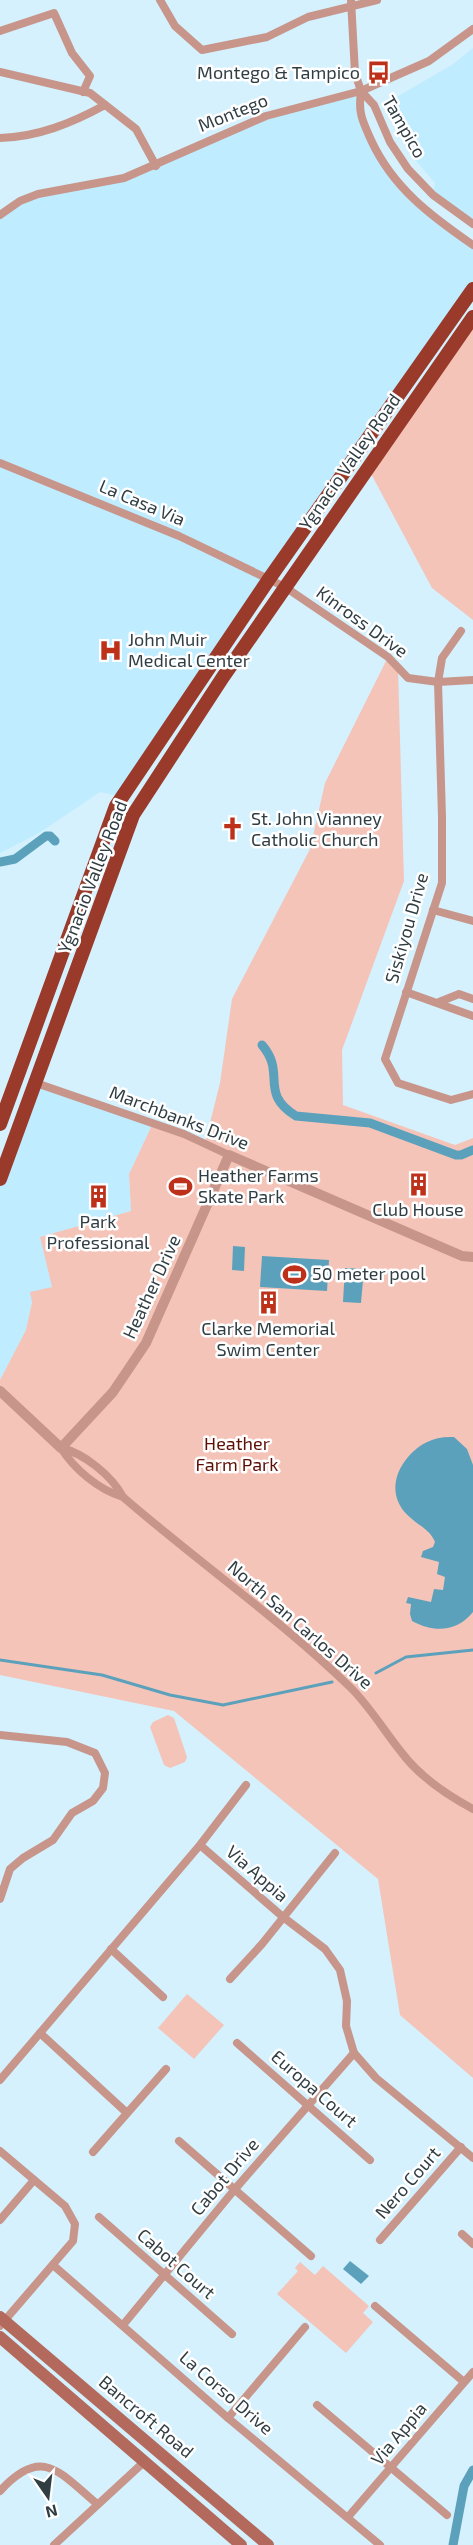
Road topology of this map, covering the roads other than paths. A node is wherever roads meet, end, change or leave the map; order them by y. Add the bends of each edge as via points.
1 (160, 0) edge
2 (377, 0) edge
3 (351, 3) edge
4 (473, 29) edge
5 (0, 31) edge
6 (0, 72) edge
7 (361, 91) junction
8 (83, 92) junction
9 (105, 105) junction
10 (0, 138) edge
11 (156, 166) junction
12 (0, 215) edge
13 (473, 224) edge
14 (473, 245) edge
15 (473, 290) edge
16 (473, 317) edge
17 (0, 463) edge
18 (269, 579) junction
19 (285, 587) junction
20 (461, 631) dead end
21 (473, 680) edge
22 (438, 682) junction
23 (433, 910) junction
24 (473, 921) edge
25 (406, 992) junction
26 (473, 999) edge
27 (439, 1002) junction
28 (473, 1016) edge
29 (36, 1083) junction
30 (473, 1094) edge
31 (0, 1124) edge
32 (229, 1155) junction
33 (0, 1179) edge
34 (473, 1257) edge
35 (0, 1391) edge
36 (61, 1448) junction
37 (0, 1736) edge
38 (246, 1785) dead end
39 (473, 1809) edge
40 (200, 1845) junction
41 (334, 1853) dead end
42 (0, 1899) edge
43 (283, 1917) junction
44 (111, 1948) junction
45 (230, 1979) dead end
46 (163, 1997) dead end
47 (40, 2033) junction
48 (237, 2043) dead end
49 (354, 2053) junction
50 (166, 2068) dead end
51 (0, 2080) edge
52 (308, 2105) junction
53 (127, 2113) junction
54 (179, 2141) dead end
55 (461, 2147) junction
56 (0, 2151) edge
57 (93, 2152) dead end
58 (473, 2158) edge
59 (370, 2160) dead end
60 (33, 2180) junction
61 (235, 2190) junction
62 (99, 2217) dead end
63 (0, 2220) edge
64 (462, 2234) dead end
65 (380, 2240) dead end
66 (473, 2244) edge
67 (311, 2256) dead end
68 (52, 2265) junction
69 (164, 2276) junction
70 (375, 2306) dead end
71 (2, 2321) edge
72 (123, 2325) junction
73 (305, 2327) dead end
74 (232, 2334) dead end
75 (0, 2337) edge
76 (473, 2372) edge
77 (464, 2382) junction
78 (317, 2405) dead end
79 (228, 2418) junction
80 (144, 2463) junction
81 (393, 2467) junction
82 (0, 2491) edge
83 (97, 2504) junction
84 (447, 2515) dead end
85 (348, 2517) junction
86 (54, 2545) edge
87 (241, 2545) edge
88 (268, 2545) edge
89 (380, 2545) edge

1 - 3 street via 175,26 202,50 267,38 308,17
2 - 3 street
3 - 7 street, Tampico via 355,73
4 - 7 street, Montego via 429,61
5 - 8 street via 54,14 72,53 90,75
6 - 8 street
7 - 11 street, Montego via 266,116
7 - 13 street, Tampico via 374,105 390,142 408,169 433,195
7 - 14 street, Tampico via 358,109 385,166 400,187
8 - 9 street
9 - 10 street via 75,122
9 - 11 street via 136,129
11 - 12 street, Montego via 124,178 38,194
15 - 18 highway, Ygnacio Valley Road
16 - 19 highway, Ygnacio Valley Road
17 - 18 street, La Casa Via via 179,536
18 - 19 street, Kinross Drive
18 - 31 highway, Ygnacio Valley Road via 116,806
19 - 22 street, Kinross Drive via 388,657 408,678
19 - 29 highway, Ygnacio Valley Road via 133,816
20 - 22 street, Siskiyou Drive via 442,658
21 - 22 street, Kinross Drive
22 - 23 street, Siskiyou Drive via 442,883
23 - 24 street
23 - 25 street, Siskiyou Drive
25 - 27 street
25 - 30 street, Siskiyou Drive via 385,1059 398,1083 451,1100
26 - 27 street via 459,994
27 - 28 street
29 - 32 street, Marchbanks Drive via 173,1130
29 - 33 highway, Ygnacio Valley Road
32 - 34 street, Marchbanks Drive via 462,1256
32 - 36 street, Heather Drive via 146,1343 113,1392
35 - 36 street, North San Carlos Drive
36 - 39 street, North San Carlos Drive via 68,1459 108,1492 123,1497 319,1659 369,1707 416,1769
37 - 42 street via 67,1742 89,1749 103,1764 105,1780 99,1794 72,1813 53,1840 10,1869
38 - 40 street
40 - 43 street, Via Appia
40 - 44 street, Via Appia
41 - 43 street
43 - 45 street
43 - 49 street, Via Appia via 325,1949 340,1970 347,2001 346,2026
44 - 46 street
44 - 47 street, Via Appia
47 - 51 street, Via Appia
47 - 53 street
48 - 52 street, Europa Court
49 - 52 street, Cabot Drive
49 - 55 street, Via Appia via 376,2078
50 - 53 street
52 - 59 street, Europa Court
52 - 61 street, Cabot Drive
53 - 57 street
54 - 61 street
55 - 58 street, Via Appia
55 - 65 street, Nero Court
56 - 60 street
60 - 63 street
60 - 68 street via 66,2206 75,2224 73,2241
61 - 67 street
61 - 69 street, Cabot Drive
62 - 69 street, Cabot Court
64 - 66 street
68 - 71 street
68 - 72 street, La Corso Drive
69 - 72 street, Cabot Drive
69 - 74 street, Cabot Court
70 - 77 street
71 - 88 main road, Bancroft Road
72 - 79 street, La Corso Drive
73 - 79 street
75 - 80 main road, Bancroft Road
76 - 77 street, Via Appia
77 - 81 street, Via Appia
78 - 81 street
79 - 85 street, La Corso Drive
80 - 83 street
80 - 87 main road, Bancroft Road
81 - 84 street
81 - 85 street, Via Appia
82 - 83 street via 13,2476 30,2466 46,2467
83 - 86 street
85 - 89 street, La Corso Drive

